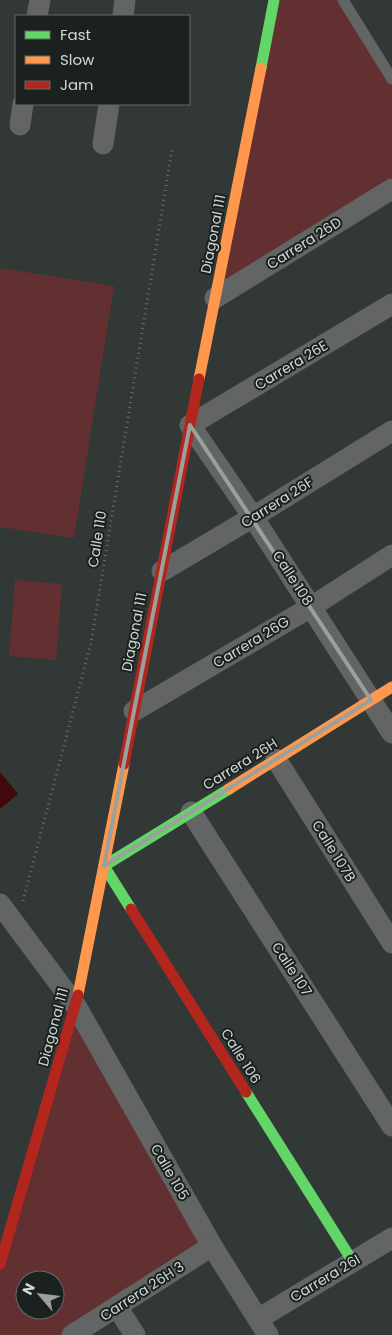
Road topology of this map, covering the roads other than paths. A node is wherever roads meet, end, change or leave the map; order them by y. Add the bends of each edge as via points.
1 (40, 0) edge
2 (125, 0) edge
3 (274, 0) edge
4 (343, 0) edge
5 (37, 15) edge
6 (123, 15) edge
7 (392, 79) edge
8 (23, 105) edge
9 (109, 105) edge
10 (20, 125) dead end
11 (103, 144) dead end
12 (392, 189) edge
13 (215, 298) junction
14 (392, 304) edge
15 (190, 426) junction
16 (392, 430) edge
17 (253, 517) junction
18 (392, 555) edge
19 (162, 571) junction
20 (311, 607) junction
21 (392, 687) edge
22 (371, 700) junction
23 (134, 711) junction
24 (392, 733) edge
25 (276, 759) junction
26 (191, 812) junction
27 (104, 866) junction
28 (0, 904) edge
29 (392, 943) edge
30 (76, 1006) junction
31 (392, 1126) edge
32 (392, 1238) edge
33 (212, 1246) junction
34 (353, 1262) junction
35 (0, 1264) edge
36 (117, 1307) junction
37 (263, 1327) edge
38 (72, 1335) edge
39 (135, 1335) edge

1 - 5 street
2 - 6 street
3 - 13 street, Diagonal 111
4 - 7 lane
8 - 10 street
9 - 11 street
12 - 13 street, Carrera 26D
13 - 15 street, Diagonal 111
14 - 15 street, Carrera 26E
15 - 17 street, Calle 108
15 - 19 street, Diagonal 111
16 - 17 street, Carrera 26F
17 - 19 street, Carrera 26F
17 - 20 street, Calle 108
18 - 20 street, Carrera 26G
19 - 23 street, Diagonal 111
20 - 22 street, Calle 108
20 - 23 street, Carrera 26G
21 - 22 street, Carrera 26H
22 - 24 street, Calle 108
22 - 25 street, Carrera 26H
23 - 27 street, Diagonal 111
25 - 26 street, Carrera 26H
25 - 29 street, Calle 107B
26 - 27 street, Carrera 26H
26 - 31 street, Calle 107
27 - 30 street, Diagonal 111
27 - 34 street, Calle 106
28 - 30 street
30 - 33 street, Calle 105
30 - 35 street, Diagonal 111
32 - 34 street, Carrera 26I
33 - 36 street, Carrera 26H 3
33 - 37 street, Calle 105
34 - 37 street, Carrera 26I
36 - 38 street, Carrera 26H 3
36 - 39 street

